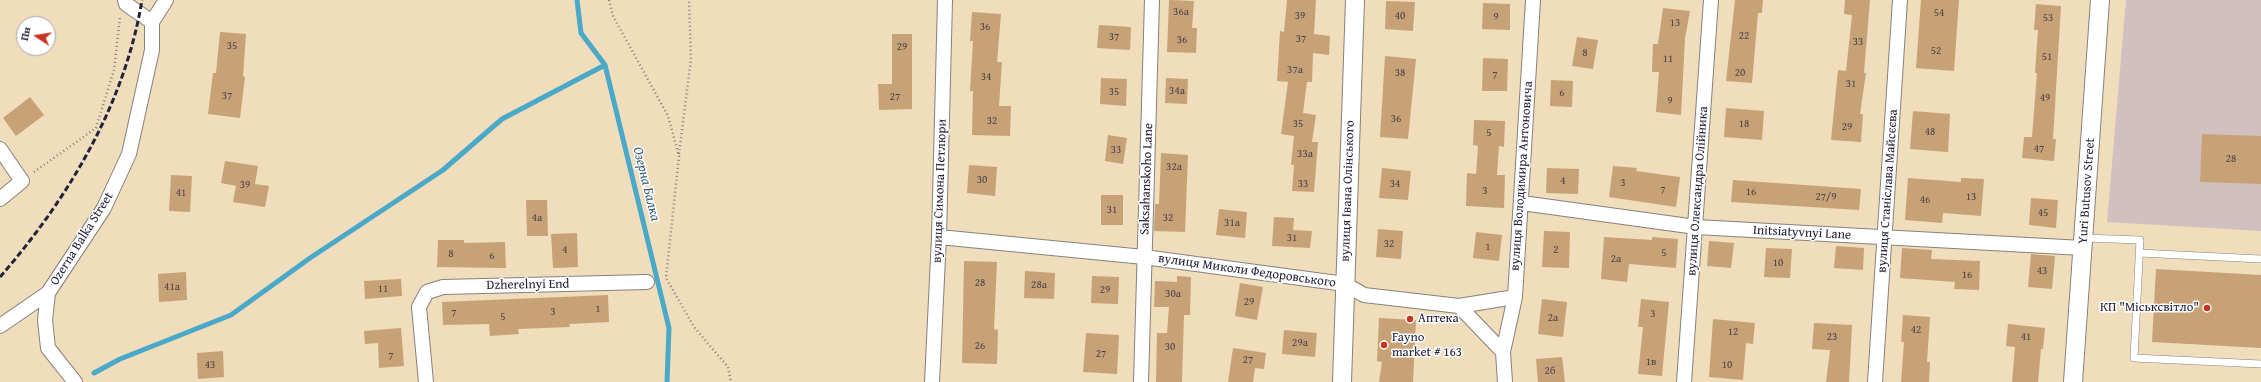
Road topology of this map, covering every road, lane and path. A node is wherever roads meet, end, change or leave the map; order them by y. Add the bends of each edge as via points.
1 (166, 0) edge
2 (609, 0) edge
3 (689, 0) edge
4 (945, 0) edge
5 (1152, 0) edge
6 (1355, 0) edge
7 (1533, 0) edge
8 (1711, 0) edge
9 (1900, 0) edge
10 (2100, 0) edge
11 (126, 2) edge
12 (152, 22) junction
13 (0, 149) edge
14 (679, 156) junction
15 (22, 181) junction
16 (0, 199) edge
17 (1522, 203) junction
18 (1696, 227) junction
19 (939, 237) junction
20 (1886, 238) junction
21 (2083, 243) junction
22 (2139, 253) junction
23 (1144, 257) junction
24 (2261, 259) edge
25 (647, 282) dead end
26 (1345, 284) junction
27 (48, 293) junction
28 (1514, 297) junction
29 (1459, 306) junction
30 (0, 326) edge
31 (1503, 352) junction
32 (2261, 364) edge
33 (75, 382) edge
34 (426, 382) edge
35 (731, 382) edge
36 (932, 382) edge
37 (1141, 382) edge
38 (1342, 382) edge
39 (1505, 382) edge
40 (1684, 382) edge
41 (1876, 382) edge
42 (2073, 382) edge

1 - 12 street
2 - 14 path via 613,16 668,116
3 - 14 path via 692,59
4 - 19 street, вулиця Симона Петлюри
5 - 23 street, Saksahanskoho Lane
6 - 26 street, вулиця Івана Олінського
7 - 17 street, вулиця Володимира Антоновича
8 - 18 street, вулиця Олександра Олійника
9 - 20 street, вулиця Станіслава Майсєєва
10 - 21 street, Yuri Butusov Street
11 - 12 street
11 - 15 path via 120,10 114,70 96,128
12 - 27 street, Ozerna Balka Street via 152,50 129,154 104,208
13 - 15 street
14 - 35 path via 666,278 694,327 728,367
15 - 16 street
17 - 18 street, Initsiatyvnyi Lane
17 - 28 street, вулиця Володимира Антоновича
18 - 20 street, Initsiatyvnyi Lane
18 - 40 street, вулиця Олександра Олійника
19 - 23 street, вулиця Миколи Федоровського
19 - 36 street, вулиця Симона Петлюри
20 - 21 street, Initsiatyvnyi Lane
20 - 41 street, вулиця Станіслава Майсєєва
21 - 22 lane via 2140,240
21 - 42 street, Yuri Butusov Street
22 - 24 lane
22 - 32 lane via 2134,358
23 - 26 street, вулиця Миколи Федоровського
23 - 37 street, Saksahanskoho Lane
25 - 34 street, Dzherelnyi End via 443,287 427,292 419,307
26 - 29 street, вулиця Миколи Федоровського via 1364,296
26 - 38 street, вулиця Івана Олінського
27 - 30 street
27 - 33 street, Ozerna Balka Street via 45,320 48,348
28 - 29 street, вулиця Миколи Федоровського
28 - 31 street, вулиця Володимира Антоновича
29 - 31 street
31 - 39 street

